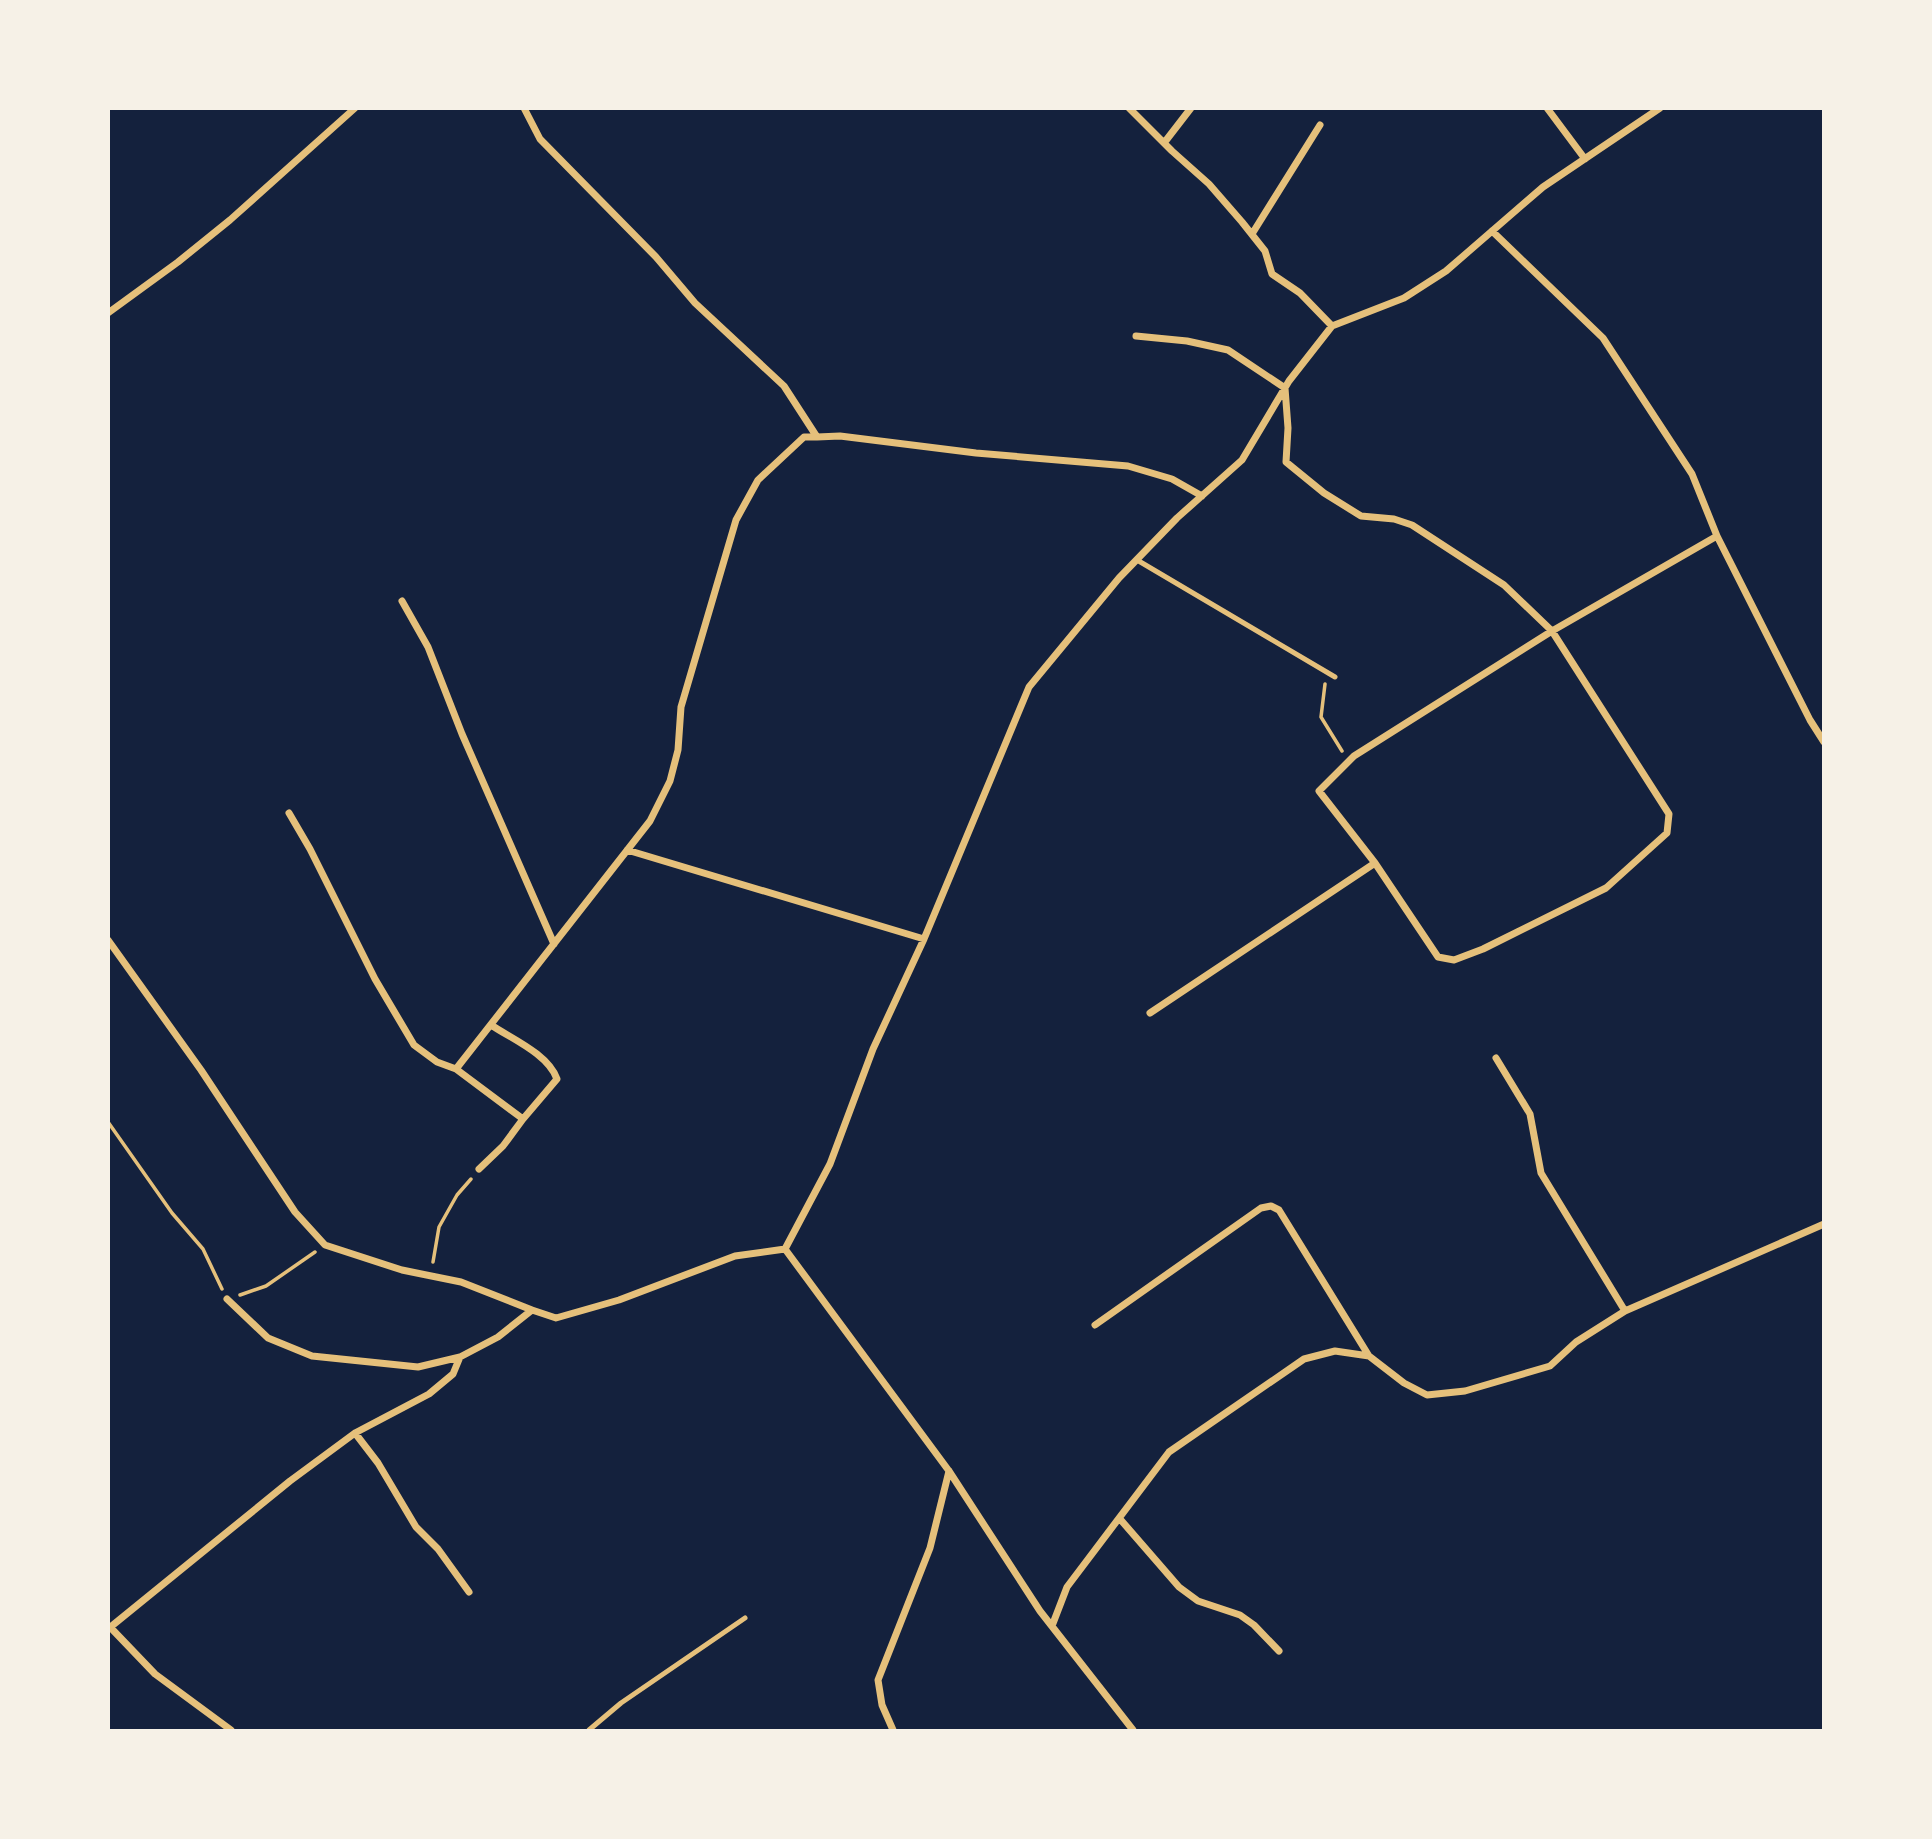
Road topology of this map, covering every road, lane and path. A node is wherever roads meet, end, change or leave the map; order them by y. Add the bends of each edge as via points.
1 (355, 108) edge
2 (524, 108) edge
3 (1129, 108) edge
4 (1191, 108) edge
5 (1547, 108) edge
6 (1660, 108) edge
7 (1320, 125) dead end
8 (1164, 143) junction
9 (1585, 159) junction
10 (1492, 231) junction
11 (1252, 234) junction
12 (108, 313) edge
13 (1332, 326) junction
14 (1136, 335) dead end
15 (1285, 388) junction
16 (817, 437) junction
17 (1202, 496) junction
18 (1717, 536) junction
19 (1137, 560) junction
20 (402, 601) dead end
21 (1552, 631) junction
22 (1327, 672) junction
23 (1335, 677) dead end
24 (1824, 742) edge
25 (1349, 761) junction
26 (289, 813) dead end
27 (627, 850) junction
28 (1376, 863) junction
29 (924, 939) junction
30 (108, 940) edge
31 (554, 944) junction
32 (1150, 1013) dead end
33 (491, 1025) junction
34 (1496, 1058) dead end
35 (456, 1069) junction
36 (523, 1119) junction
37 (108, 1122) edge
38 (479, 1169) joint
39 (1824, 1224) edge
40 (325, 1245) junction
41 (785, 1249) junction
42 (429, 1275) junction
43 (227, 1299) junction
44 (532, 1310) junction
45 (1625, 1311) junction
46 (1095, 1325) dead end
47 (1369, 1356) junction
48 (460, 1357) junction
49 (355, 1433) junction
50 (949, 1471) junction
51 (1120, 1519) junction
52 (469, 1592) dead end
53 (745, 1618) dead end
54 (1052, 1626) junction
55 (109, 1628) edge
56 (1279, 1651) dead end
57 (231, 1731) edge
58 (589, 1731) edge
59 (893, 1731) edge
60 (1133, 1731) edge

1 - 12 street via 230,220
2 - 16 street via 540,139 695,303 784,386
3 - 8 street
4 - 8 street
5 - 9 street
6 - 9 street
7 - 11 street
8 - 11 street via 1209,184
9 - 10 street via 1543,187
10 - 13 street via 1446,271 1404,298
10 - 18 street via 1603,338 1692,474
11 - 13 street via 1265,251 1272,274 1300,293
13 - 15 street
14 - 15 street via 1228,350
15 - 17 street via 1242,460
15 - 21 street via 1286,462 1361,516 1412,525 1504,585
16 - 17 street via 1128,466 1172,479
16 - 27 street via 804,437 758,480 736,520 681,707 670,781 650,821
17 - 19 street
18 - 21 street
18 - 24 street
19 - 22 lane
19 - 29 street via 1029,687
20 - 31 street via 428,647
21 - 25 street
21 - 28 street via 1669,814 1667,833 1606,888 1454,960 1438,957
22 - 23 lane
22 - 25 path via 1321,717
25 - 28 street via 1319,791
26 - 35 street via 414,1045
27 - 29 street
27 - 31 street
28 - 32 street
29 - 41 street via 873,1049 830,1164
30 - 40 street via 295,1212
31 - 33 street
33 - 35 street
33 - 36 street via 544,1060 557,1079
34 - 45 street via 1530,1114 1541,1173
35 - 36 street
36 - 38 street
37 - 43 path via 203,1249
38 - 42 path via 439,1227
39 - 45 street
40 - 42 street
40 - 43 path via 266,1286
41 - 44 street via 735,1256 619,1300 556,1318
41 - 50 street
42 - 44 street via 461,1282
43 - 48 street via 268,1338 312,1356 418,1367
44 - 48 street via 498,1337
45 - 47 street via 1576,1342 1550,1366 1465,1391 1427,1395
46 - 47 street via 1261,1208 1271,1206 1279,1210 1298,1238
47 - 51 street via 1335,1351 1304,1360 1169,1452
48 - 49 street via 453,1374 429,1394
49 - 52 street via 416,1528 438,1549
49 - 55 street
50 - 54 street
50 - 59 street via 930,1548 878,1680
51 - 54 street via 1066,1587
51 - 56 street via 1179,1587 1198,1601 1240,1615
53 - 58 lane via 621,1703
54 - 60 street
55 - 57 street via 155,1674

